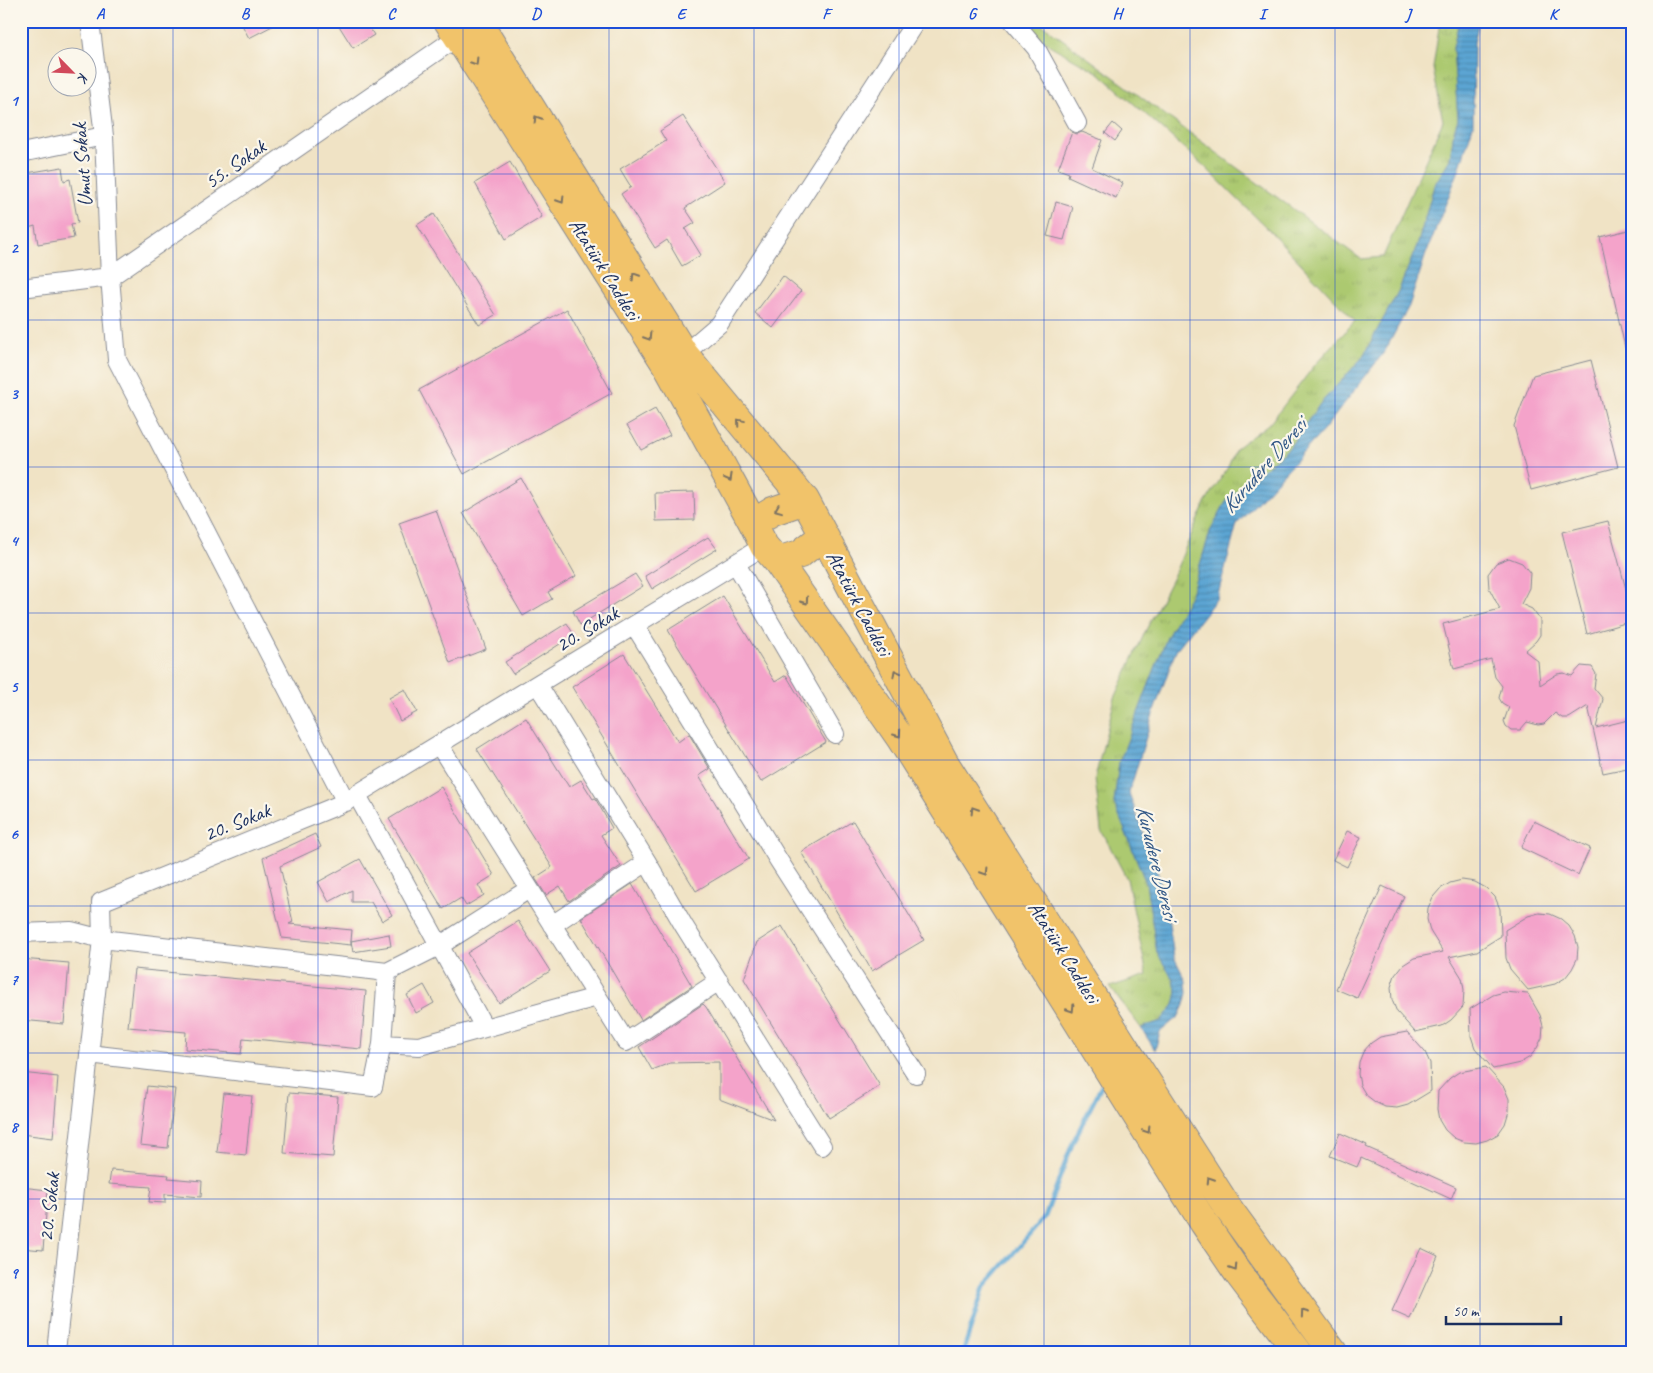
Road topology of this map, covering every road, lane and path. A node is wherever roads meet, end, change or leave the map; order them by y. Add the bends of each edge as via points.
1 (90, 21) edge
2 (916, 21) edge
3 (1013, 21) edge
4 (468, 25) edge
5 (1077, 123) dead end
6 (104, 136) junction
7 (21, 153) edge
8 (110, 277) junction
9 (21, 288) edge
10 (684, 354) junction
11 (805, 500) junction
12 (823, 536) junction
13 (765, 543) junction
14 (736, 564) junction
15 (635, 626) junction
16 (538, 685) junction
17 (835, 734) dead end
18 (439, 745) junction
19 (351, 798) junction
20 (647, 862) junction
21 (530, 889) junction
22 (552, 926) junction
23 (21, 933) edge
24 (102, 939) junction
25 (439, 946) junction
26 (387, 972) junction
27 (719, 982) junction
28 (597, 997) junction
29 (484, 1027) junction
30 (382, 1044) junction
31 (1111, 1050) junction
32 (89, 1054) junction
33 (916, 1074) dead end
34 (1132, 1082) junction
35 (822, 1146) dead end
36 (57, 1342) dead end
37 (1298, 1352) edge
38 (1333, 1352) edge

1 - 6 street, Umut Sokak
2 - 10 street via 719,324
3 - 5 street via 1036,48
4 - 8 street, 55. Sokak
10 -> 4 main road, Atatürk Caddesi
4 -> 13 main road, Atatürk Caddesi via 669,370
6 - 7 street
6 - 8 street, Umut Sokak
8 - 9 street, 55. Sokak
8 - 19 street, Umut Sokak via 118,360
11 -> 10 main road, Atatürk Caddesi
11 - 12 main road
11 -> 13 main road via 773,511
12 - 13 main road via 800,554
31 -> 12 main road, Atatürk Caddesi via 944,762
13 - 14 street, 20. Sokak
13 -> 31 main road, Atatürk Caddesi
14 - 15 street, 20. Sokak
14 - 17 street
15 - 16 street, 20. Sokak
15 - 33 street via 779,861
16 - 18 street, 20. Sokak
16 - 20 street
18 - 19 street, 20. Sokak
18 - 21 street
19 - 24 street, 20. Sokak via 101,902
19 - 25 street, Umut Sokak
20 - 22 street
20 - 27 street
21 - 22 street
21 - 25 street
22 - 28 street
23 - 24 street via 70,931
24 - 26 street
24 - 32 street, 20. Sokak
25 - 26 street
25 - 29 street, Umut Sokak
26 - 30 street
27 - 28 street via 626,1042
27 - 35 street
28 - 29 street
29 - 30 street via 419,1046
30 - 32 street via 373,1087
31 - 34 main road, Atatürk Caddesi
32 - 36 street, 20. Sokak
34 -> 37 main road, Atatürk Caddesi via 1204,1223
38 -> 34 main road, Atatürk Caddesi

